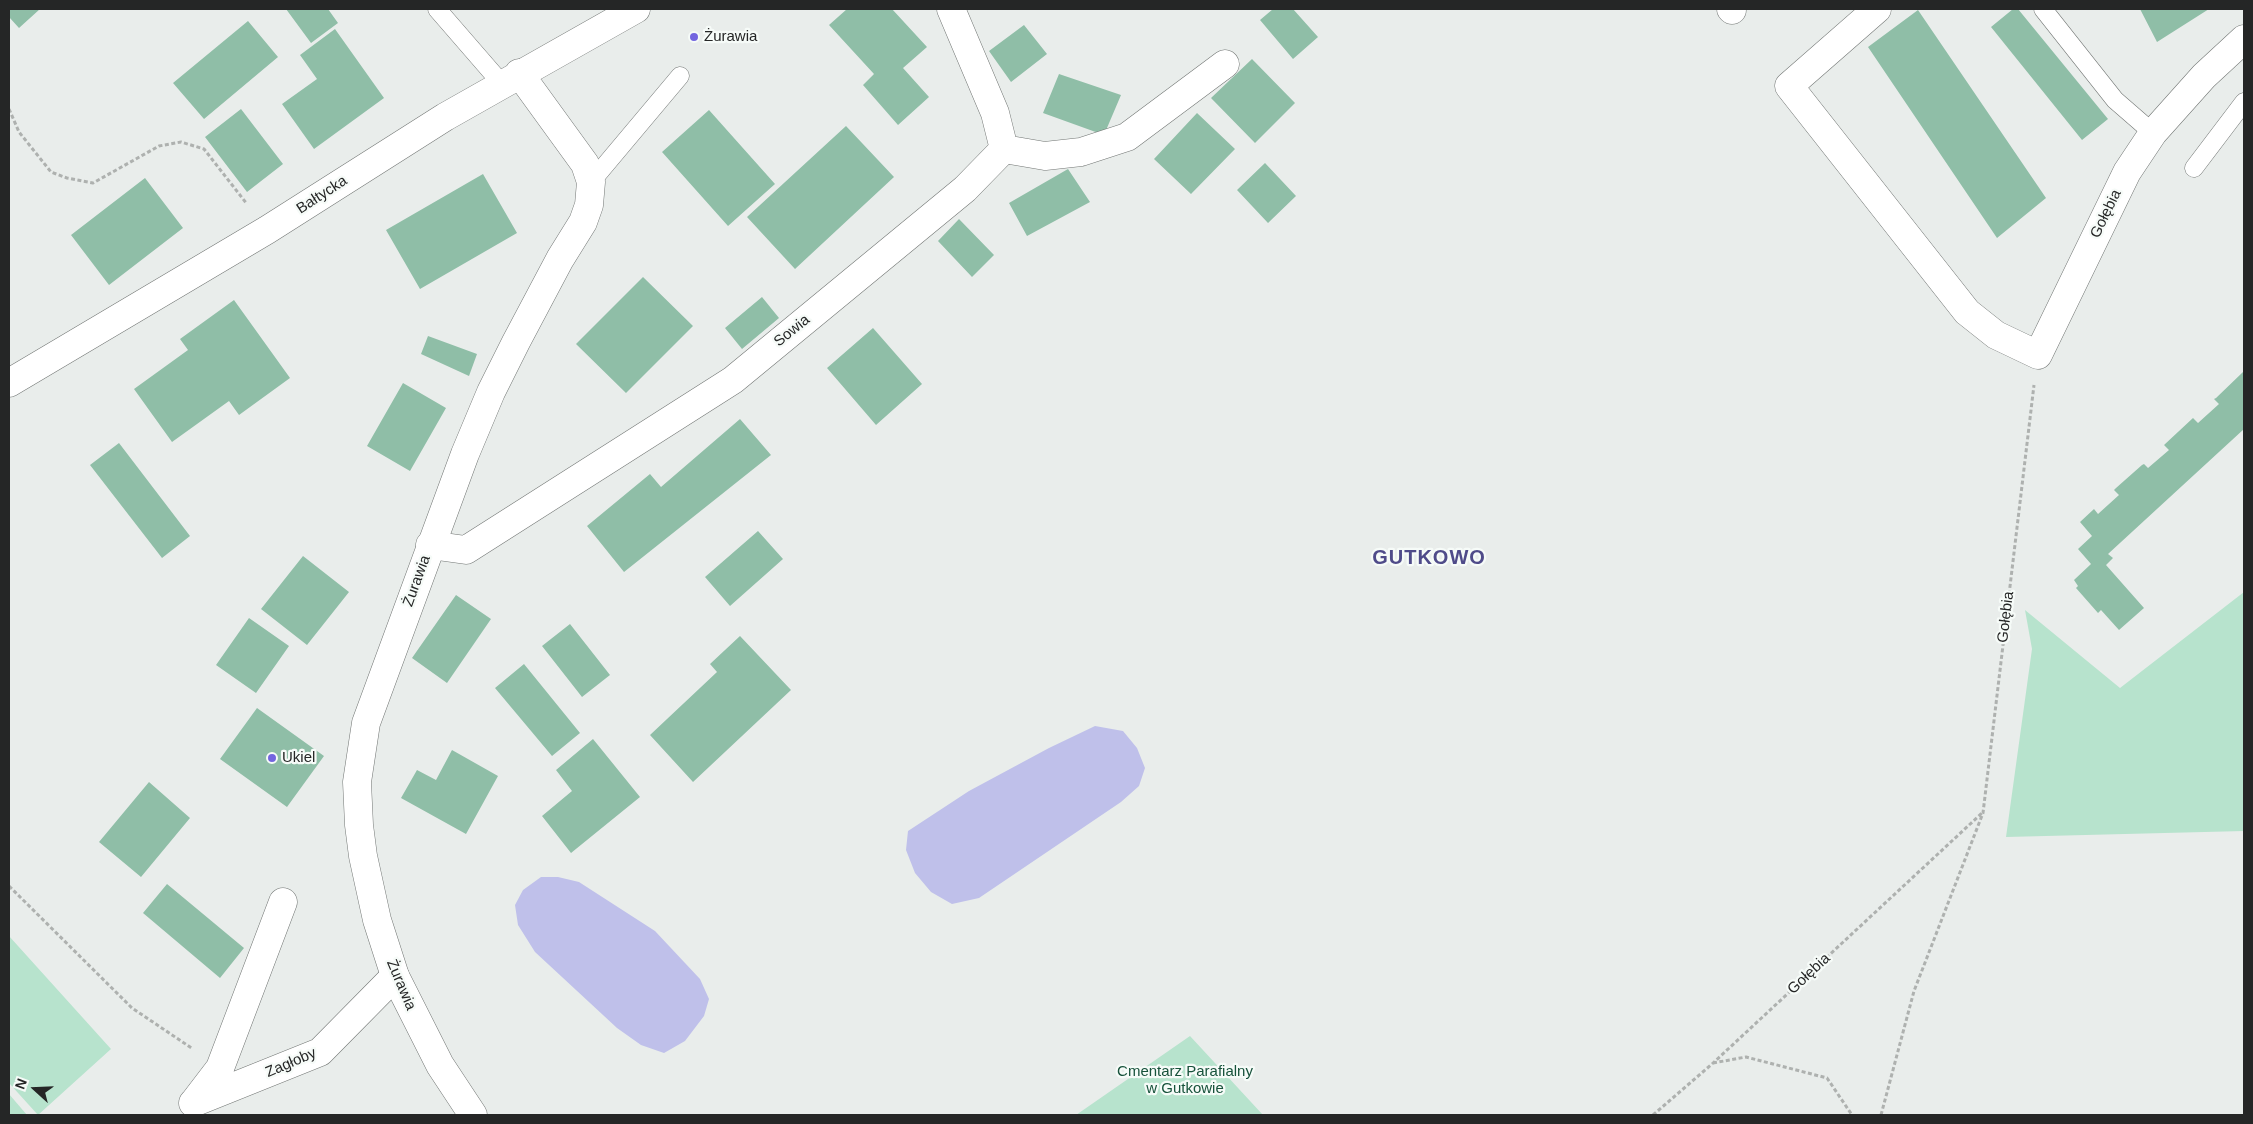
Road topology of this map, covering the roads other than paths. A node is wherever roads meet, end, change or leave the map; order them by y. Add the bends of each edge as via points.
1 (437, 9) edge
2 (636, 9) edge
3 (951, 9) edge
4 (1878, 9) edge
5 (2043, 9) edge
6 (2244, 38) edge
7 (1225, 64) dead end
8 (680, 76) dead end
9 (511, 78) junction
10 (2244, 102) edge
11 (2154, 133) junction
12 (1004, 149) junction
13 (2194, 168) dead end
14 (591, 182) junction
15 (9, 383) edge
16 (430, 545) junction
17 (283, 902) dead end
18 (394, 976) junction
19 (187, 1109) edge
20 (474, 1115) edge

1 - 9 lane
2 - 9 street, Bałtycka
3 - 12 street via 995,113
4 - 11 street, Gołębia via 1789,86 1967,312 1996,335 2038,355 2127,172
5 - 11 lane via 2115,100
6 - 11 street, Gołębia via 2204,76
7 - 12 street via 1127,137 1081,152 1045,156
8 - 14 lane
9 - 14 street, Żurawia via 580,155
9 - 15 street, Bałtycka via 267,230
10 - 13 lane
12 - 16 street, Sowia via 965,189 733,380 466,550
14 - 16 street, Żurawia via 589,205 582,222 491,392
16 - 18 street, Żurawia via 366,723 357,782 363,856
17 - 19 street, Zagłoby via 220,1068
18 - 19 street, Zagłoby via 320,1052
18 - 20 street, Żurawia via 440,1065

